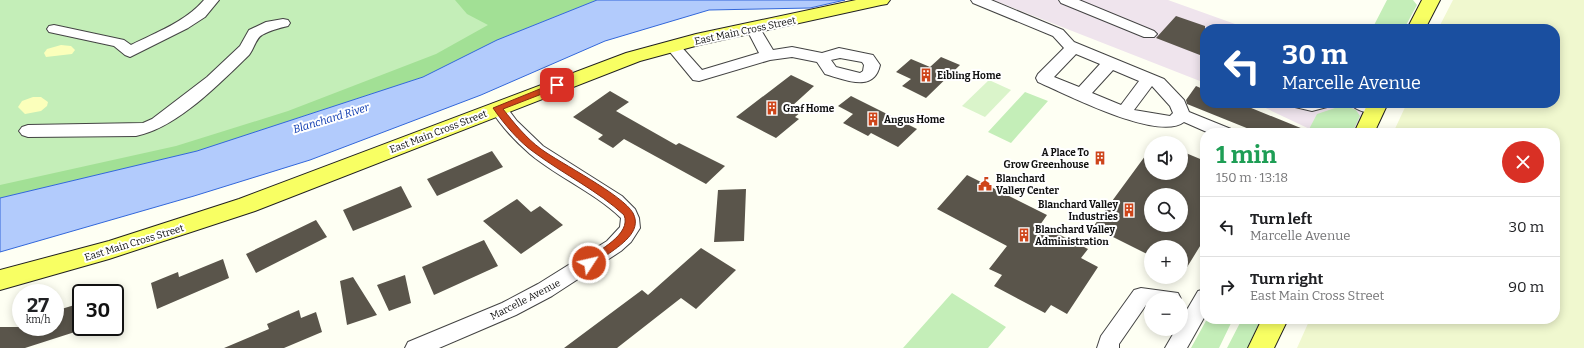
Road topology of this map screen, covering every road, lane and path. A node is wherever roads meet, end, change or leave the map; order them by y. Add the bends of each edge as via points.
1 (212, 0) edge
2 (881, 0) edge
3 (978, 0) edge
4 (1066, 0) edge
5 (1431, 0) edge
6 (283, 22) dead end
7 (1419, 24) edge
8 (752, 28) junction
9 (54, 29) dead end
10 (1149, 34) dead end
11 (673, 46) junction
12 (1074, 47) junction
13 (768, 55) junction
14 (822, 58) dead end
15 (1110, 63) junction
16 (1149, 80) junction
17 (1082, 94) junction
18 (498, 108) junction
19 (1370, 108) edge
20 (1124, 112) junction
21 (1182, 115) junction
22 (1213, 128) edge
23 (1365, 128) edge
24 (28, 131) dead end
25 (0, 280) edge
26 (1144, 296) edge
27 (1195, 302) edge
28 (1273, 324) edge
29 (416, 348) edge
30 (1108, 348) edge
31 (1176, 348) edge
32 (1261, 348) edge

1 - 9 street via 200,14 132,58 119,43
2 - 8 main road, East Main Cross Street
3 - 12 street via 1058,33
4 - 10 street
5 - 7 main road
6 - 24 street via 254,33 247,48 213,81 158,123 147,128
8 - 11 main road, East Main Cross Street
8 - 13 street
11 - 13 street via 699,76
11 - 18 main road, East Main Cross Street via 608,66
12 - 15 street
12 - 17 street via 1044,78
13 - 14 street via 792,52
15 - 16 street
15 - 17 street
16 - 20 street
16 - 21 street via 1158,83 1178,104
17 - 20 street
18 - 25 main road, East Main Cross Street via 247,205 109,250
18 - 29 street, Marcelle Avenue via 510,125 537,150 615,201 628,214 630,228 624,238 614,246 546,290 509,310
19 - 23 main road
20 - 21 street via 1134,117 1172,122
21 - 22 street
26 - 30 street via 1141,296 1109,342
27 - 31 street
28 - 32 main road

